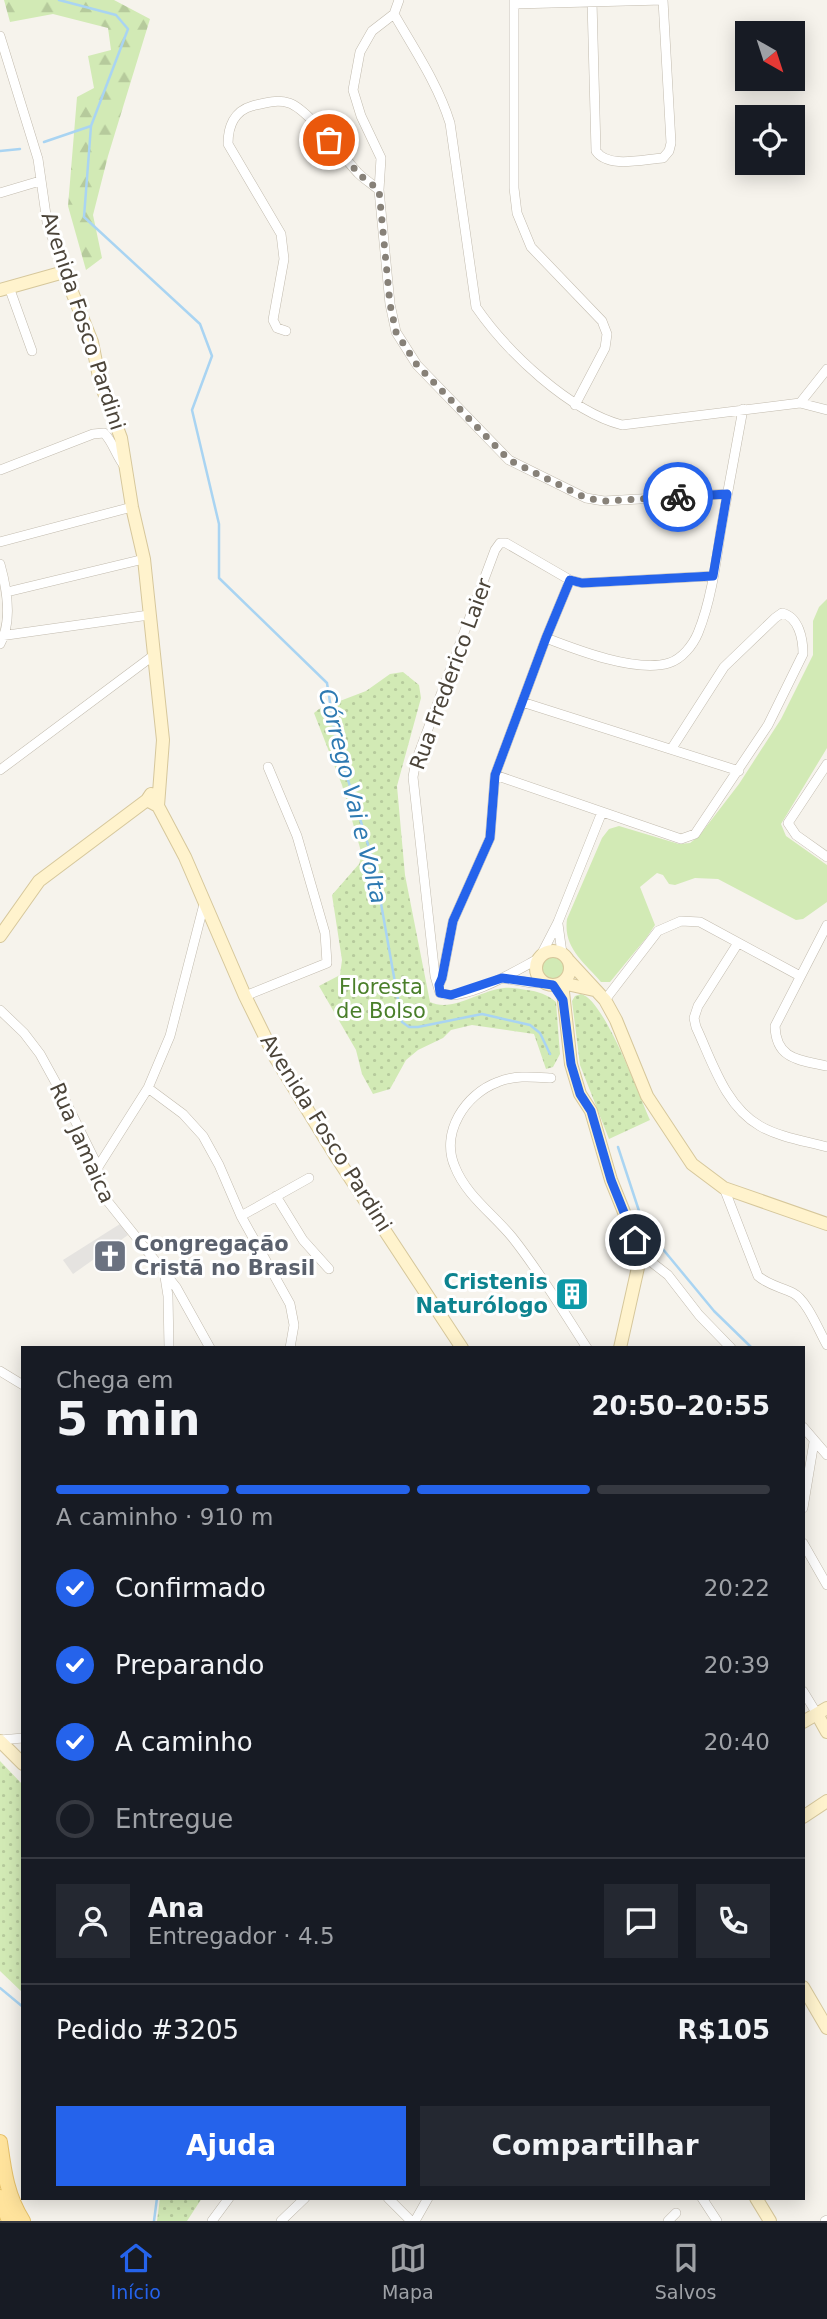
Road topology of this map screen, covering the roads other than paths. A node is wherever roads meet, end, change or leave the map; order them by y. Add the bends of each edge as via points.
1 (399, 0) edge
2 (663, 0) edge
3 (592, 1) edge
4 (515, 2) edge
5 (394, 14) junction
6 (0, 36) edge
7 (12, 74) junction
8 (0, 76) edge
9 (40, 181) junction
10 (379, 190) junction
11 (0, 193) edge
12 (64, 272) junction
13 (5, 289) edge
14 (286, 331) dead end
15 (32, 351) dead end
16 (827, 369) edge
17 (800, 403) junction
18 (575, 405) junction
19 (743, 409) junction
20 (827, 410) edge
21 (126, 468) junction
22 (0, 470) edge
23 (727, 494) junction
24 (132, 507) junction
25 (0, 542) edge
26 (144, 559) junction
27 (0, 564) edge
28 (713, 576) junction
29 (570, 580) junction
30 (8, 592) junction
31 (149, 615) junction
32 (2, 638) edge
33 (546, 638) junction
34 (154, 655) junction
35 (522, 702) junction
36 (672, 748) junction
37 (827, 764) edge
38 (268, 767) dead end
39 (0, 770) edge
40 (739, 771) junction
41 (495, 775) junction
42 (153, 803) junction
43 (602, 812) junction
44 (827, 857) edge
45 (204, 904) junction
46 (558, 922) junction
47 (827, 925) edge
48 (0, 936) edge
49 (738, 943) junction
50 (540, 957) junction
51 (566, 957) junction
52 (800, 976) junction
53 (502, 978) junction
54 (553, 984) junction
55 (439, 985) junction
56 (594, 990) junction
57 (246, 996) junction
58 (605, 1000) junction
59 (0, 1010) edge
60 (827, 1066) edge
61 (551, 1078) dead end
62 (148, 1088) junction
63 (827, 1147) edge
64 (98, 1167) junction
65 (309, 1178) dead end
66 (724, 1188) junction
67 (276, 1196) junction
68 (241, 1216) junction
69 (827, 1224) edge
70 (641, 1254) junction
71 (329, 1269) dead end
72 (164, 1275) junction
73 (457, 1344) edge
74 (827, 1345) edge
75 (169, 1346) edge
76 (209, 1346) edge
77 (290, 1346) edge
78 (586, 1346) edge
79 (620, 1346) edge
80 (729, 1346) edge
81 (0, 1371) edge
82 (21, 1384) edge
83 (805, 1430) edge
84 (814, 1442) junction
85 (827, 1455) edge
86 (805, 1496) edge
87 (805, 1546) edge
88 (827, 1585) edge
89 (805, 1693) edge
90 (822, 1711) edge
91 (805, 1720) edge
92 (827, 1732) edge
93 (21, 1738) edge
94 (0, 1741) edge
95 (21, 1762) edge
96 (827, 1801) edge
97 (805, 1815) edge
98 (805, 1990) edge
99 (827, 2028) edge
100 (0, 2142) edge
101 (0, 2197) edge
102 (228, 2200) edge
103 (303, 2200) edge
104 (390, 2200) edge
105 (427, 2200) edge
106 (703, 2200) edge
107 (757, 2200) edge
108 (399, 2209) junction
109 (676, 2213) dead end
110 (9, 2221) edge
111 (23, 2221) edge
112 (212, 2221) edge
113 (281, 2221) edge
114 (398, 2221) edge
115 (413, 2221) edge
116 (668, 2221) edge
117 (716, 2221) edge
118 (770, 2221) edge

1 - 5 street
2 - 3 street
2 - 3 street via 671,143 663,158 608,162 596,151
3 - 4 street
4 - 18 street via 517,213 531,247 602,321 607,334 605,348
5 - 10 street via 372,32 360,52 352,90 381,158
5 - 18 street via 430,76 450,123 477,307 489,326
6 - 7 street, Avenida Fosco Pardini
7 - 8 street
7 - 9 street, Avenida Fosco Pardini via 38,159
9 - 11 street
9 - 12 street, Avenida Fosco Pardini via 47,222
10 - 14 street via 290,103 270,101 246,107 233,117 228,144 281,234 284,259 273,320 277,328
10 - 23 street via 396,332 417,365 509,460 586,498 604,501
12 - 13 street
12 - 21 street, Avenida Fosco Pardini via 92,342
13 - 15 street
16 - 17 street
17 - 19 street
17 - 20 street
18 - 19 street via 622,425
19 - 23 street
21 - 22 street via 104,433
21 - 24 street, Avenida Fosco Pardini
23 - 28 street
24 - 25 street
24 - 26 street, Avenida Fosco Pardini
26 - 30 street
26 - 31 street, Avenida Fosco Pardini
27 - 30 street
28 - 29 street
28 - 33 street via 698,633 680,658 669,663 646,665 589,655
29 - 33 street
29 - 55 street, Rua Frederico Laier via 500,543 416,761 413,777
30 - 32 street
31 - 32 street
31 - 34 street, Avenida Fosco Pardini
33 - 35 street
34 - 39 street
34 - 42 street, Avenida Fosco Pardini via 163,740 161,777
35 - 36 street
35 - 41 street
36 - 40 street
36 - 40 street via 724,667 775,618 789,615 796,622 803,654
37 - 44 street via 788,823 796,835
38 - 57 street via 297,836 325,933 327,963
40 - 43 street via 688,838
41 - 43 street
41 - 55 street via 490,838 453,921
42 - 45 street, Avenida Fosco Pardini via 185,857
42 - 48 street via 39,881
43 - 46 street
45 - 57 street, Avenida Fosco Pardini
45 - 62 street via 170,1036
46 - 50 street
46 - 51 street
47 - 52 street
49 - 52 street
49 - 58 street via 699,922 673,924 657,931
49 - 63 street via 698,1006 696,1027 726,1092 744,1114 769,1130
50 - 51 street via 551,950
50 - 53 street
50 - 54 street via 536,969
51 - 54 street via 569,976
51 - 56 street
52 - 60 street via 775,1026 775,1035 789,1057
53 - 54 street
53 - 55 street via 451,995 440,993
54 - 56 street
54 - 70 street via 563,1000 571,1064 580,1094 591,1111 611,1180
56 - 58 street
57 - 73 street, Avenida Fosco Pardini via 275,1057
58 - 66 street via 647,1096 692,1164
59 - 64 street, Rua Jamaica via 40,1054
61 - 78 street via 518,1077 483,1089 454,1126 451,1153 463,1183 512,1238
62 - 64 street
62 - 68 street via 203,1136
64 - 72 street, Rua Jamaica via 108,1204
65 - 67 street
66 - 69 street
66 - 74 street via 758,1276 796,1294
67 - 68 street
67 - 71 street via 303,1240
68 - 77 street via 290,1304 294,1325
70 - 79 street
70 - 80 street via 668,1275
72 - 75 street
72 - 76 street, Rua Jamaica via 176,1287
81 - 82 street
83 - 84 street
84 - 85 street
84 - 86 street
87 - 88 street
89 - 90 street
90 - 91 street
90 - 92 street
93 - 94 street
94 - 95 street
96 - 97 street
98 - 99 street
100 - 111 main road via 5,2182
101 - 110 main road
102 - 112 street
103 - 113 street
104 - 108 street
105 - 115 street
106 - 117 street
107 - 118 street
108 - 114 street
108 - 115 street
109 - 116 street

